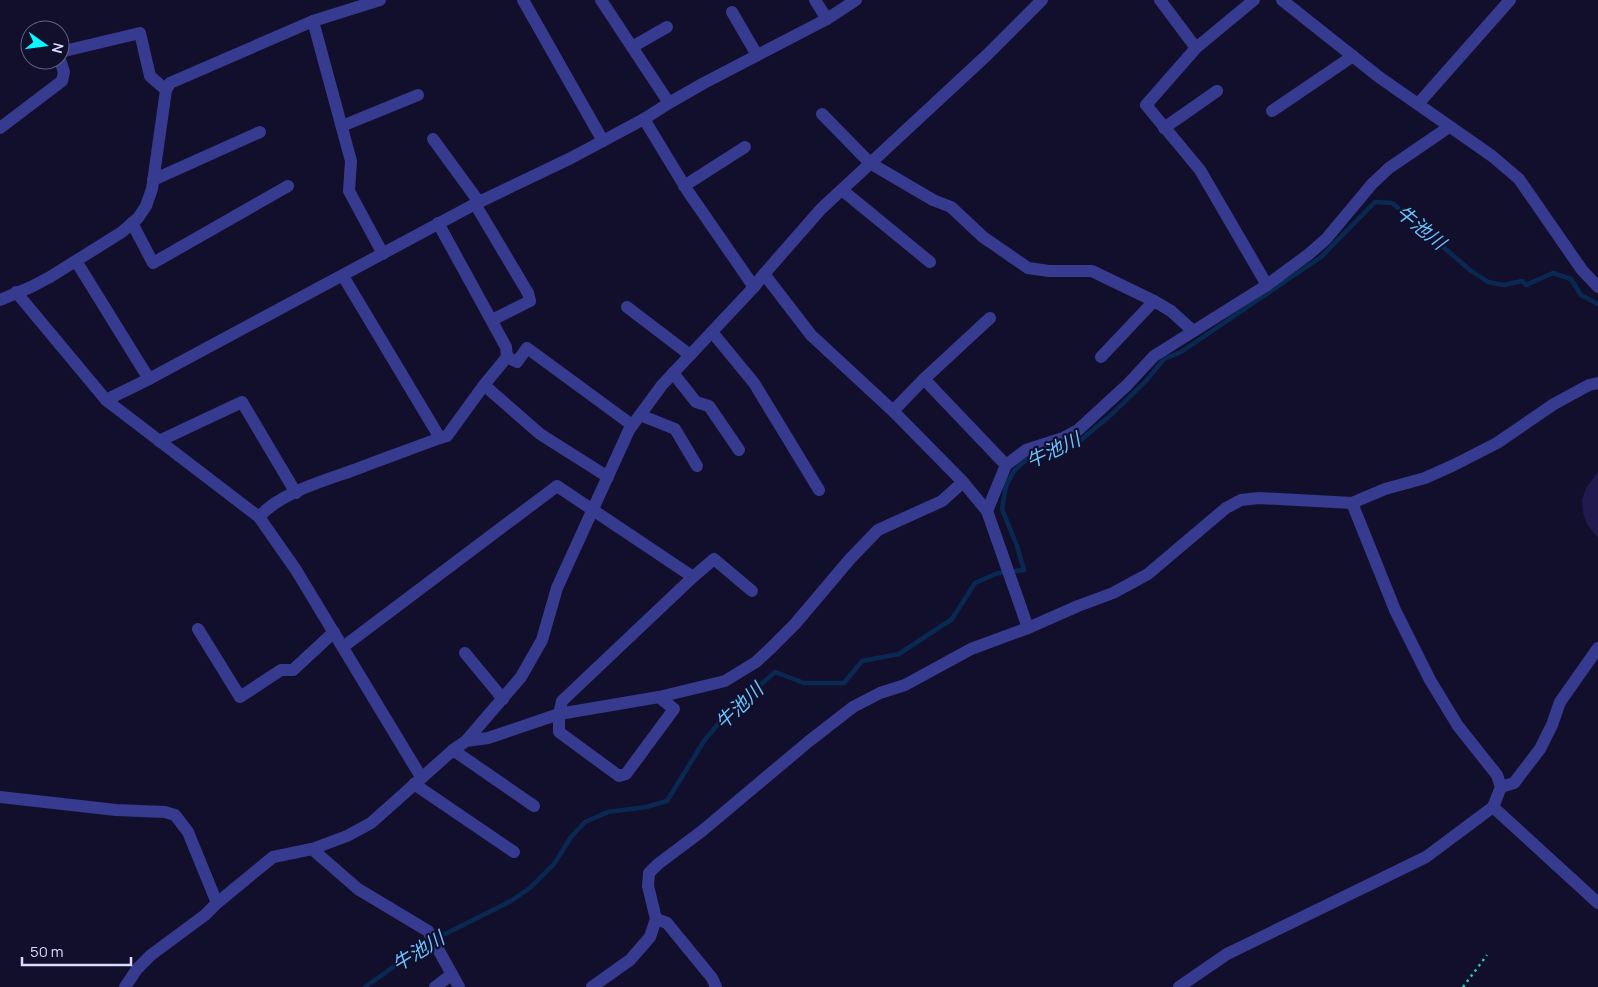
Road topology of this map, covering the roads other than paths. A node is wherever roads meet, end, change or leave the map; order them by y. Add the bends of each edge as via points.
1 (380, 0) edge
2 (523, 0) edge
3 (601, 0) edge
4 (816, 0) edge
5 (856, 0) edge
6 (1042, 0) edge
7 (1160, 0) edge
8 (1254, 0) edge
9 (1282, 0) edge
10 (1510, 0) edge
11 (732, 12) dead end
12 (827, 19) junction
13 (313, 21) junction
14 (667, 27) dead end
15 (632, 47) junction
16 (1196, 48) junction
17 (70, 50) edge
18 (757, 56) junction
19 (1353, 56) junction
20 (63, 70) edge
21 (166, 90) junction
22 (1217, 91) dead end
23 (418, 95) dead end
24 (669, 103) junction
25 (1418, 104) junction
26 (1272, 111) dead end
27 (822, 114) dead end
28 (644, 119) junction
29 (2, 122) edge
30 (342, 126) junction
31 (1449, 127) junction
32 (1164, 128) junction
33 (260, 132) dead end
34 (433, 139) dead end
35 (603, 141) junction
36 (745, 147) dead end
37 (870, 163) junction
38 (153, 180) junction
39 (288, 186) dead end
40 (684, 186) junction
41 (842, 190) junction
42 (477, 203) junction
43 (132, 223) junction
44 (438, 223) junction
45 (383, 254) junction
46 (76, 261) junction
47 (930, 262) dead end
48 (764, 274) junction
49 (343, 276) junction
50 (1267, 285) junction
51 (754, 287) junction
52 (1598, 287) edge
53 (16, 292) junction
54 (0, 300) edge
55 (1154, 301) junction
56 (627, 307) dead end
57 (990, 318) dead end
58 (492, 320) junction
59 (1193, 331) junction
60 (712, 332) junction
61 (690, 355) junction
62 (507, 357) junction
63 (1101, 357) dead end
64 (674, 373) junction
65 (149, 379) junction
66 (924, 379) junction
67 (1598, 383) edge
68 (484, 385) junction
69 (106, 400) junction
70 (893, 411) junction
71 (636, 420) junction
72 (440, 438) junction
73 (159, 441) junction
74 (739, 450) dead end
75 (1006, 465) junction
76 (696, 466) dead end
77 (608, 477) junction
78 (962, 482) junction
79 (819, 490) dead end
80 (296, 492) junction
81 (1352, 502) junction
82 (593, 511) junction
83 (987, 511) junction
84 (259, 517) junction
85 (693, 577) junction
86 (752, 591) dead end
87 (1028, 628) junction
88 (198, 629) dead end
89 (334, 632) junction
90 (343, 647) junction
91 (1598, 648) edge
92 (465, 654) dead end
93 (659, 697) junction
94 (503, 699) junction
95 (559, 714) junction
96 (466, 741) junction
97 (453, 750) junction
98 (417, 781) junction
99 (1501, 788) junction
100 (0, 797) edge
101 (534, 806) dead end
102 (1493, 807) junction
103 (312, 849) junction
104 (514, 852) dead end
105 (217, 903) junction
106 (1598, 903) edge
107 (656, 918) junction
108 (451, 975) junction
109 (125, 987) edge
110 (435, 987) edge
111 (459, 987) edge
112 (592, 987) edge
113 (716, 987) edge
114 (1179, 987) edge

1 - 13 street
2 - 35 street
3 - 15 street
4 - 12 street
5 - 12 street
6 - 37 street
7 - 16 street
8 - 16 street
9 - 19 street
10 - 25 street
11 - 18 street
12 - 18 street
13 - 21 street via 170,83
13 - 30 street
14 - 15 street
15 - 24 street
16 - 32 street via 1146,105
17 - 21 street via 140,33 150,76
18 - 24 street
19 - 25 street
19 - 26 street
20 - 29 street via 62,81
21 - 38 street
22 - 32 street
23 - 30 street
24 - 28 street
25 - 31 street
27 - 37 street
28 - 35 street
28 - 40 street
30 - 45 street via 351,161 349,191
31 - 50 street via 1377,178 1326,239
31 - 52 street via 1519,179 1582,270
32 - 50 street via 1200,170
33 - 38 street
34 - 42 street
35 - 42 street
36 - 40 street
37 - 41 street
37 - 55 street via 951,207 983,237 1028,268 1092,271
38 - 43 street via 146,206
39 - 43 street via 152,263
40 - 51 street
41 - 47 street
41 - 48 street via 820,209
42 - 44 street
42 - 58 street via 530,301
43 - 46 street
44 - 45 street
44 - 58 street
45 - 49 street
46 - 53 street
46 - 65 street
48 - 51 street
48 - 70 street via 811,335
49 - 65 street
49 - 72 street
50 - 59 street
51 - 60 street
53 - 54 street
53 - 69 street
55 - 59 street
55 - 63 street
56 - 61 street
57 - 66 street
58 - 62 street via 506,347
59 - 75 street via 1154,356 1078,430 1026,450
60 - 61 street
60 - 79 street via 754,383
61 - 64 street
62 - 68 street
62 - 71 street via 517,362 527,348
64 - 71 street
64 - 74 street via 696,402 709,406
65 - 69 street
66 - 70 street
66 - 75 street
67 - 81 street via 1554,404 1497,443 1454,465
68 - 72 street via 447,436
68 - 77 street via 540,434
69 - 73 street
70 - 78 street
71 - 76 street via 675,429
71 - 77 street
72 - 80 street
73 - 80 street via 242,402
73 - 84 street
75 - 83 street
77 - 82 street
78 - 83 street
78 - 93 street via 942,501 878,530 795,624 756,662 725,681
80 - 84 street via 268,507
81 - 87 street via 1241,500 1226,508 1148,574
81 - 99 street via 1395,610 1430,680 1458,726 1498,775
82 - 85 street
82 - 90 street via 557,486
82 - 94 street via 557,588 542,640 522,677
83 - 87 street
84 - 89 street
85 - 86 street via 714,559
85 - 95 street via 562,701
87 - 107 street via 971,649 905,685 880,693 808,742 650,873 648,886
88 - 89 street via 240,697 281,670 293,670
89 - 90 street
90 - 98 street
91 - 99 street via 1560,702 1540,749 1514,783
92 - 94 street
93 - 95 street
93 - 95 street via 674,709 626,774 619,776 559,732
94 - 96 street
95 - 96 street via 488,738
96 - 97 street
97 - 98 street
97 - 101 street
98 - 103 street via 371,823
98 - 104 street
99 - 102 street
100 - 105 street via 175,815 188,832
102 - 106 street
102 - 114 street via 1426,857 1227,954
103 - 105 street via 274,857
103 - 108 street via 358,889 428,931
105 - 109 street via 151,955
107 - 112 street via 650,937 630,960
107 - 113 street via 667,923
108 - 110 street
108 - 111 street

